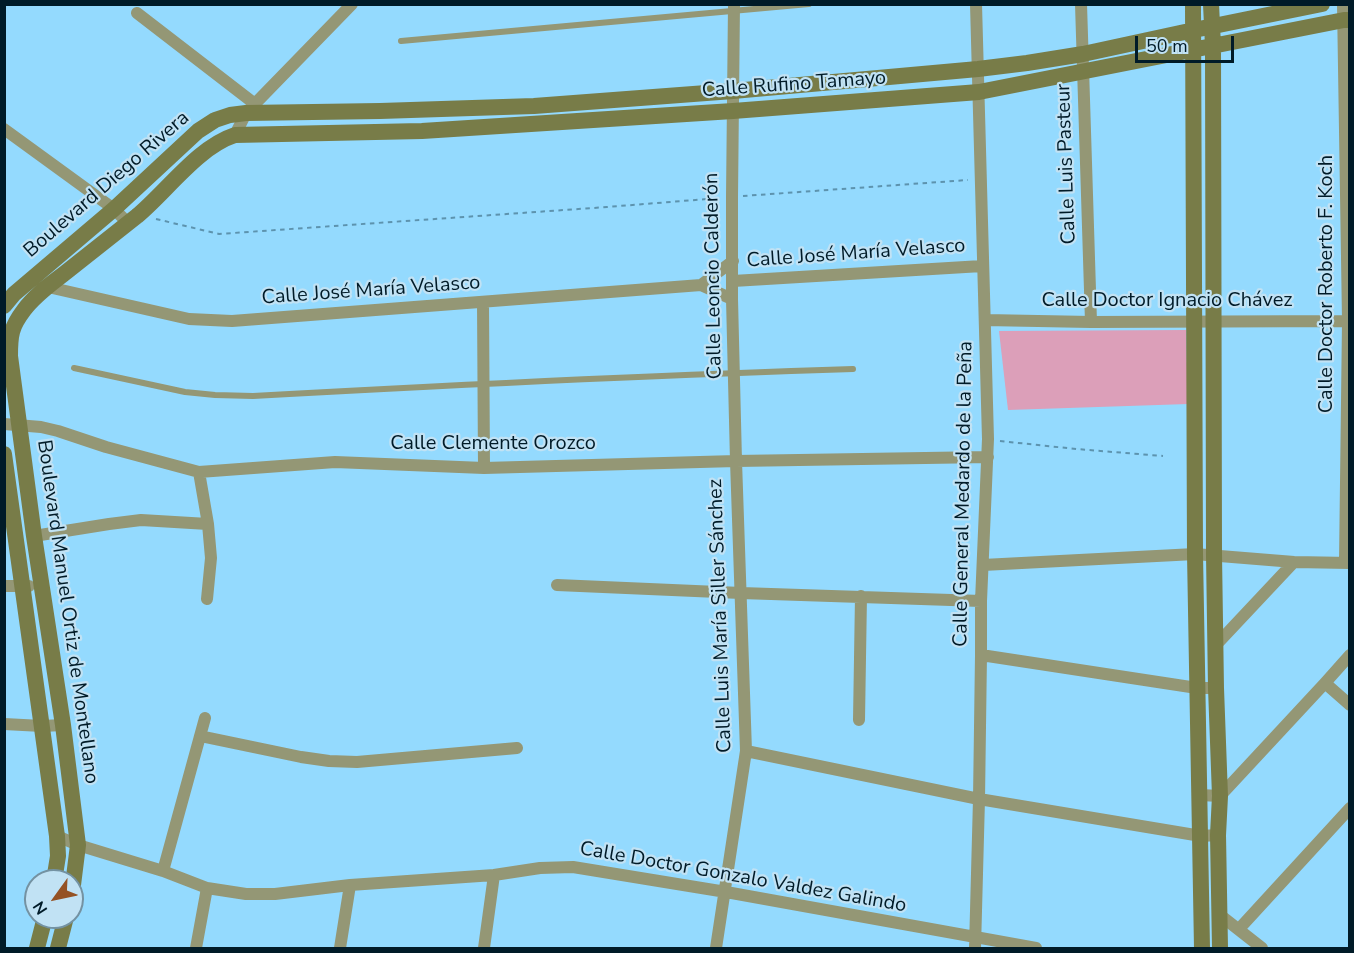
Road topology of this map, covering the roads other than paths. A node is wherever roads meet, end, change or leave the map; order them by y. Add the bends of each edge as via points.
1 (352, 4) edge
2 (809, 4) edge
3 (976, 4) edge
4 (1081, 4) edge
5 (1193, 4) edge
6 (1211, 4) edge
7 (1322, 4) edge
8 (735, 8) edge
9 (137, 13) dead end
10 (1346, 15) edge
11 (1211, 26) junction
12 (1194, 30) junction
13 (401, 41) dead end
14 (1212, 46) junction
15 (1194, 49) junction
16 (1083, 54) junction
17 (978, 69) junction
18 (1084, 72) junction
19 (733, 91) junction
20 (979, 92) junction
21 (251, 109) junction
22 (733, 111) junction
23 (4, 129) edge
24 (235, 135) junction
25 (114, 209) junction
26 (133, 219) junction
27 (732, 261) junction
28 (982, 266) junction
29 (733, 281) junction
30 (701, 285) junction
31 (48, 286) junction
32 (732, 299) junction
33 (483, 302) junction
34 (4, 306) edge
35 (985, 320) junction
36 (1194, 320) junction
37 (1214, 320) junction
38 (1349, 321) edge
39 (1091, 322) junction
40 (7, 335) edge
41 (74, 369) dead end
42 (853, 369) dead end
43 (734, 372) junction
44 (484, 383) junction
45 (12, 424) edge
46 (4, 454) edge
47 (988, 457) junction
48 (736, 461) junction
49 (484, 468) junction
50 (199, 472) junction
51 (208, 524) junction
52 (34, 536) junction
53 (1195, 554) junction
54 (1214, 555) junction
55 (1294, 562) junction
56 (1348, 563) edge
57 (983, 565) junction
58 (557, 585) dead end
59 (4, 586) edge
60 (23, 586) junction
61 (42, 586) junction
62 (741, 593) junction
63 (861, 596) junction
64 (207, 599) dead end
65 (981, 601) junction
66 (1216, 645) junction
67 (981, 655) junction
68 (1350, 655) edge
69 (1325, 683) junction
70 (1197, 688) junction
71 (1216, 688) junction
72 (1350, 705) edge
73 (205, 718) dead end
74 (859, 720) dead end
75 (4, 724) edge
76 (63, 725) junction
77 (42, 726) junction
78 (200, 736) junction
79 (517, 748) dead end
80 (747, 751) junction
81 (1200, 795) junction
82 (1220, 796) junction
83 (979, 799) junction
84 (1350, 808) edge
85 (57, 836) junction
86 (1209, 836) junction
87 (78, 845) junction
88 (56, 869) edge
89 (76, 869) edge
90 (163, 871) junction
91 (494, 875) junction
92 (350, 885) junction
93 (207, 888) junction
94 (726, 892) junction
95 (1220, 915) junction
96 (42, 929) edge
97 (63, 929) edge
98 (1239, 930) junction
99 (975, 943) edge
100 (37, 948) edge
101 (58, 948) edge
102 (196, 948) edge
103 (340, 948) edge
104 (484, 948) edge
105 (716, 948) edge
106 (1036, 948) edge
107 (1202, 948) edge
108 (1220, 948) edge
109 (1262, 948) edge

1 - 21 street
2 - 8 lane
3 - 17 street, Calle General Medardo de la Peña
4 - 16 street, Calle Luis Pasteur
5 - 12 street
6 - 11 street
7 - 11 street, Calle Rufino Tamayo
8 - 13 lane
8 - 19 street, Calle Leoncio Calderón
9 - 21 street
10 - 14 street, Calle Rufino Tamayo
10 - 38 street, Calle Doctor Roberto F. Koch
11 - 12 street, Calle Rufino Tamayo
11 - 14 street
12 - 15 street
12 - 16 street, Calle Rufino Tamayo
14 - 15 street, Calle Rufino Tamayo
14 - 37 street
15 - 18 street, Calle Rufino Tamayo
15 - 36 street
16 - 17 street, Calle Rufino Tamayo
16 - 18 street, Calle Luis Pasteur
17 - 19 street, Calle Rufino Tamayo
17 - 20 street, Calle General Medardo de la Peña
18 - 20 street, Calle Rufino Tamayo
18 - 39 street, Calle Luis Pasteur
19 - 21 street, Calle Rufino Tamayo via 534,106 380,111
19 - 22 street, Calle Leoncio Calderón
20 - 22 street, Calle Rufino Tamayo
20 - 28 street, Calle General Medardo de la Peña
21 - 24 street
21 - 25 street, Boulevard Diego Rivera via 215,120 198,131
22 - 24 street, Calle Rufino Tamayo via 422,131
22 - 27 street, Calle Leoncio Calderón
23 - 25 street
24 - 26 street, Boulevard Diego Rivera via 210,148
25 - 26 street
25 - 34 street, Boulevard Diego Rivera
26 - 31 street, Boulevard Diego Rivera
27 - 29 street, Calle Leoncio Calderón
27 - 30 street, Calle José María Velasco
28 - 29 street, Calle José María Velasco
28 - 35 street, Calle General Medardo de la Peña
29 - 32 street, Calle Leoncio Calderón
30 - 32 street, Calle José María Velasco
30 - 33 street, Calle José María Velasco
31 - 33 street, Calle José María Velasco via 189,319 232,321
31 - 40 street, Boulevard Diego Rivera via 26,307
32 - 43 street, Calle Leoncio Calderón
33 - 44 street
35 - 39 street, Calle Doctor Ignacio Chávez
35 - 47 street, Calle General Medardo de la Peña
36 - 37 street, Calle Doctor Ignacio Chávez
36 - 39 street, Calle Doctor Ignacio Chávez
36 - 53 street
37 - 38 street, Calle Doctor Ignacio Chávez
37 - 54 street
38 - 56 street, Calle Doctor Roberto F. Koch
40 - 45 street, Boulevard Manuel Ortiz de Montellano
41 - 44 lane via 215,395
42 - 43 lane
43 - 44 lane
43 - 48 street, Calle Leoncio Calderón
44 - 49 street
45 - 50 street, Calle Clemente Orozco via 58,431
45 - 52 street, Boulevard Manuel Ortiz de Montellano
46 - 60 street, Boulevard Manuel Ortiz de Montellano
47 - 48 street, Calle Clemente Orozco
47 - 57 street, Calle General Medardo de la Peña
48 - 49 street, Calle Clemente Orozco
48 - 62 street, Calle Luis María Siller Sánchez
49 - 50 street, Calle Clemente Orozco via 334,462
50 - 51 street
51 - 52 street via 141,520
51 - 64 street via 211,572
52 - 61 street, Boulevard Manuel Ortiz de Montellano
53 - 54 street
53 - 57 street
53 - 70 street
54 - 55 street
54 - 66 street
55 - 56 street
55 - 66 street
57 - 65 street, Calle General Medardo de la Peña
58 - 62 street
59 - 60 street
60 - 61 street
60 - 77 street, Boulevard Manuel Ortiz de Montellano
61 - 76 street, Boulevard Manuel Ortiz de Montellano
62 - 63 street
62 - 80 street, Calle Luis María Siller Sánchez
63 - 65 street
63 - 74 street
65 - 67 street, Calle General Medardo de la Peña
66 - 71 street
67 - 70 street
67 - 83 street, Calle General Medardo de la Peña
68 - 69 street
69 - 72 street
69 - 82 street
70 - 71 street
70 - 81 street
71 - 82 street
73 - 78 street
75 - 77 street
76 - 77 street
76 - 87 street, Boulevard Manuel Ortiz de Montellano
77 - 85 street, Boulevard Manuel Ortiz de Montellano
78 - 79 street via 329,761
78 - 90 street
80 - 83 street
80 - 94 street, Calle Luis María Siller Sánchez
81 - 82 street
81 - 86 street
82 - 86 street
83 - 86 street
83 - 99 street, Calle General Medardo de la Peña
84 - 98 street
85 - 87 street, Calle Doctor Gonzalo Valdez Galindo
85 - 88 street, Boulevard Manuel Ortiz de Montellano
86 - 95 street
86 - 107 street
87 - 89 street, Boulevard Manuel Ortiz de Montellano
87 - 90 street, Calle Doctor Gonzalo Valdez Galindo
90 - 93 street, Calle Doctor Gonzalo Valdez Galindo
91 - 92 street, Calle Doctor Gonzalo Valdez Galindo
91 - 94 street, Calle Doctor Gonzalo Valdez Galindo via 573,867
91 - 104 street
92 - 93 street, Calle Doctor Gonzalo Valdez Galindo via 275,894
92 - 103 street
93 - 102 street
94 - 99 street, Calle Doctor Gonzalo Valdez Galindo
94 - 105 street, Calle Luis María Siller Sánchez
95 - 98 street
95 - 108 street
96 - 100 street
97 - 101 street
98 - 109 street
99 - 106 street, Calle Doctor Gonzalo Valdez Galindo

